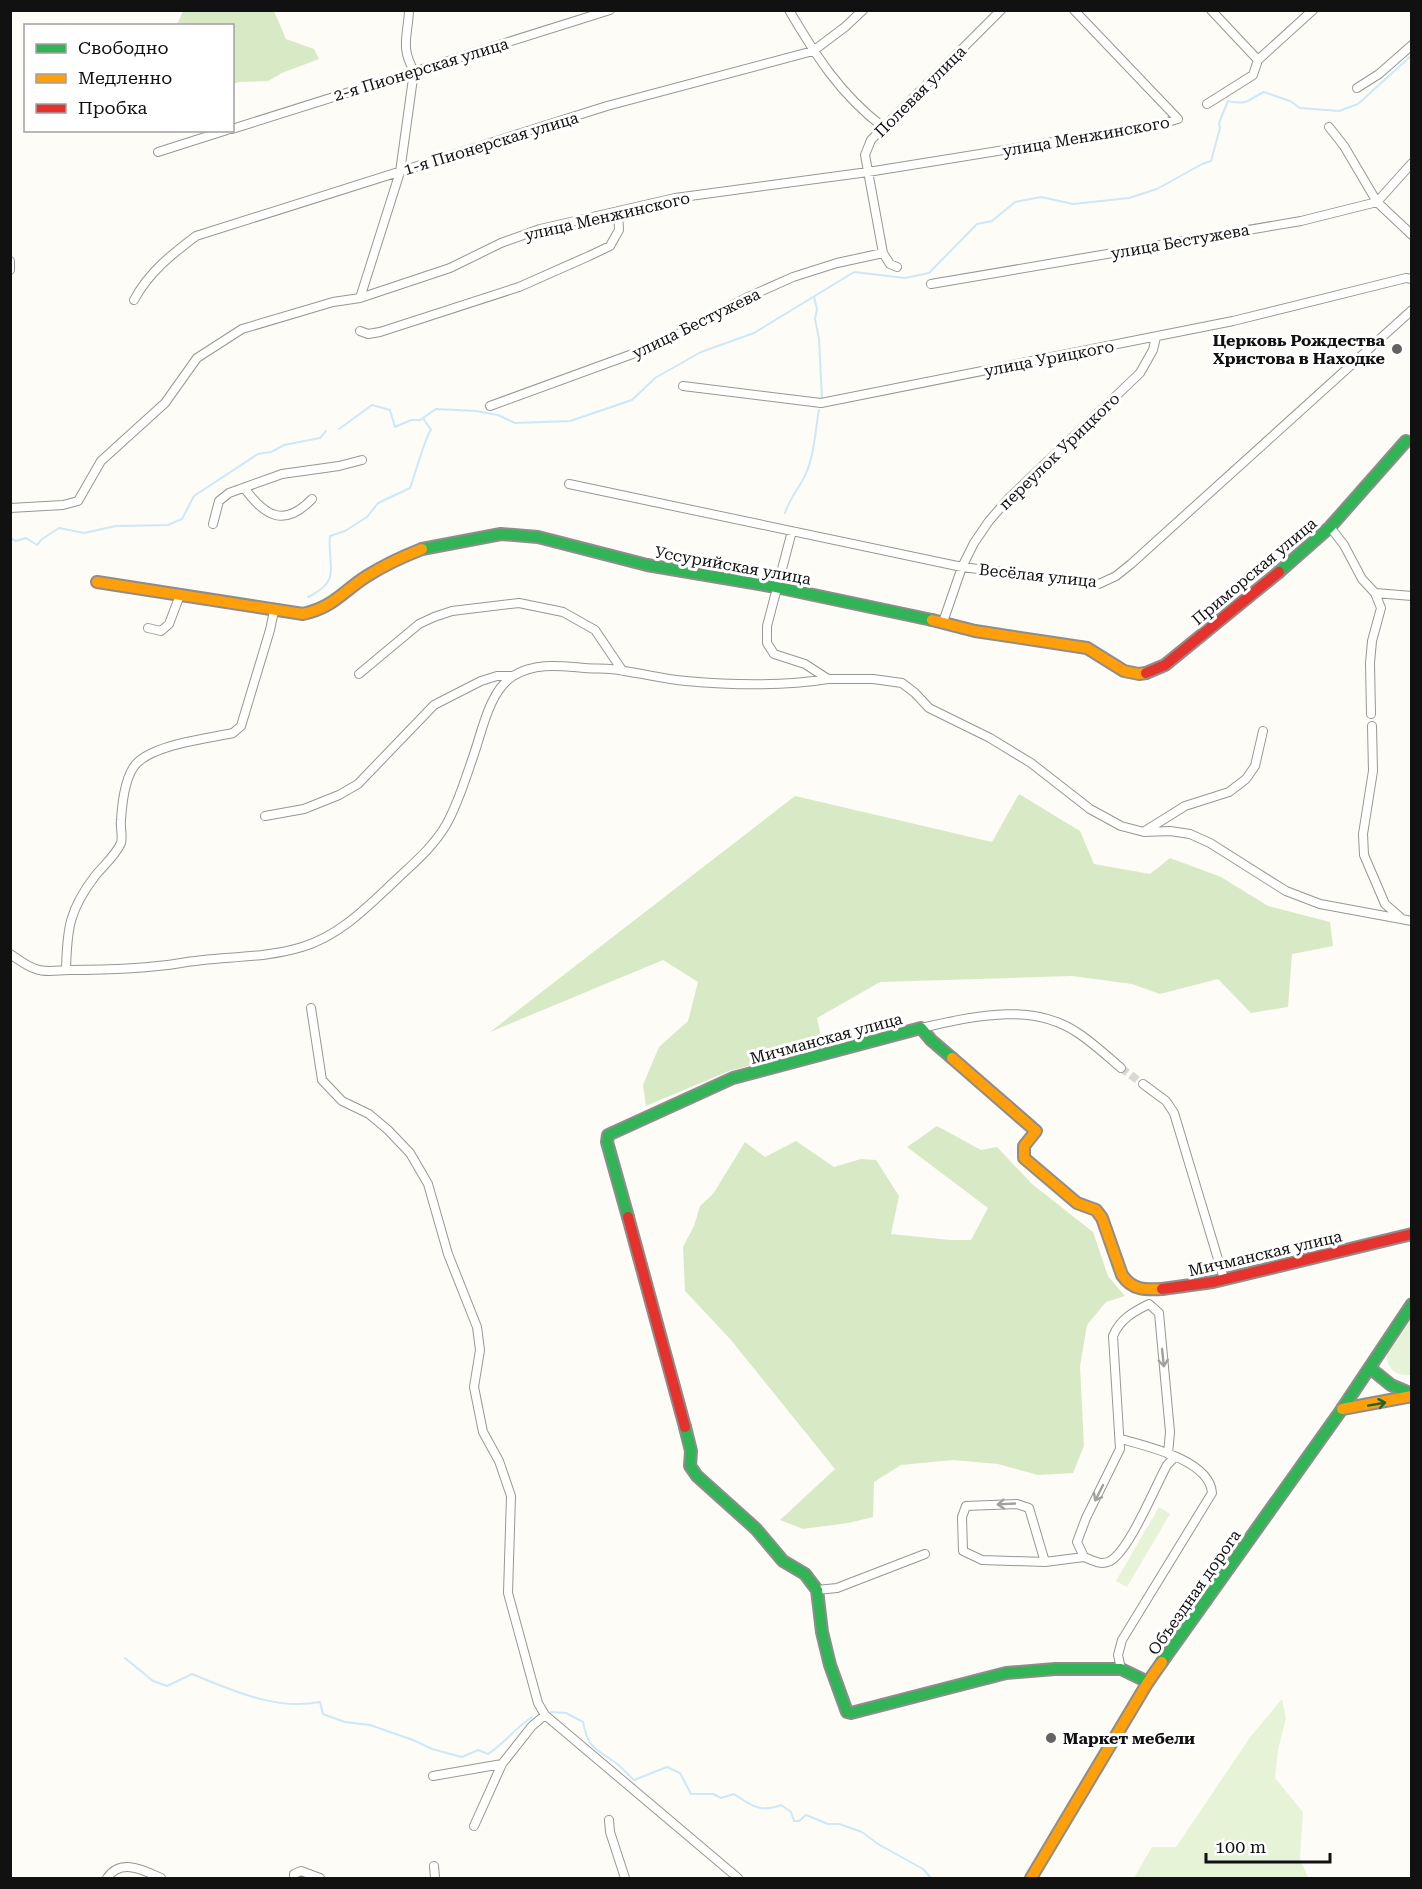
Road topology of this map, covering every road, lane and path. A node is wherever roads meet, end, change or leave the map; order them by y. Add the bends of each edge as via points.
1 (409, 10) edge
2 (610, 10) edge
3 (789, 10) edge
4 (863, 10) edge
5 (1001, 10) edge
6 (1074, 10) edge
7 (1211, 10) edge
8 (1313, 10) edge
9 (1412, 45) edge
10 (813, 51) junction
11 (1257, 60) junction
12 (414, 71) junction
13 (1357, 88) dead end
14 (1207, 104) dead end
15 (883, 127) junction
16 (1329, 127) dead end
17 (234, 128) edge
18 (220, 132) edge
19 (158, 152) dead end
20 (1412, 163) edge
21 (400, 171) junction
22 (868, 172) junction
23 (1377, 202) junction
24 (618, 211) junction
25 (1412, 235) edge
26 (883, 253) junction
27 (10, 261) edge
28 (897, 267) dead end
29 (10, 270) edge
30 (1412, 279) edge
31 (931, 284) dead end
32 (360, 298) junction
33 (134, 300) dead end
34 (1412, 310) edge
35 (360, 331) dead end
36 (1156, 337) junction
37 (683, 386) dead end
38 (490, 406) dead end
39 (1406, 441) dead end
40 (362, 460) dead end
41 (569, 484) dead end
42 (245, 489) junction
43 (312, 499) dead end
44 (10, 508) edge
45 (213, 524) dead end
46 (1330, 527) junction
47 (792, 531) junction
48 (962, 567) junction
49 (97, 582) dead end
50 (776, 587) junction
51 (1375, 593) junction
52 (180, 595) junction
53 (1412, 596) edge
54 (274, 611) junction
55 (943, 622) junction
56 (148, 628) dead end
57 (1165, 665) joint
58 (622, 670) junction
59 (359, 674) dead end
60 (512, 676) junction
61 (828, 679) junction
62 (1371, 714) dead end
63 (1372, 726) dead end
64 (1263, 732) dead end
65 (265, 816) dead end
66 (1144, 832) junction
67 (1401, 918) junction
68 (1412, 921) edge
69 (10, 954) edge
70 (66, 970) junction
71 (310, 1008) dead end
72 (921, 1028) junction
73 (1121, 1068) tunnel mouth
74 (1143, 1084) tunnel mouth
75 (1412, 1234) edge
76 (1224, 1279) junction
77 (1412, 1304) edge
78 (1412, 1313) edge
79 (1395, 1331) junction
80 (1370, 1368) junction
81 (1412, 1395) edge
82 (1342, 1409) junction
83 (1121, 1439) junction
84 (1172, 1455) junction
85 (925, 1554) dead end
86 (1084, 1557) junction
87 (1044, 1562) junction
88 (817, 1590) junction
89 (1121, 1669) junction
90 (1148, 1682) junction
91 (545, 1715) junction
92 (502, 1764) junction
93 (433, 1776) dead end
94 (609, 1820) dead end
95 (474, 1826) dead end
96 (434, 1866) dead end
97 (107, 1878) edge
98 (160, 1878) edge
99 (294, 1878) edge
100 (320, 1878) edge
101 (435, 1878) edge
102 (625, 1878) edge
103 (738, 1878) edge
104 (1031, 1878) edge

1 - 12 street via 406,58
2 - 12 street, 2-я Пионерская улица
3 - 10 street
4 - 10 street, 1-я Пионерская улица
5 - 15 street, Полевая улица
6 - 22 street, улица Менжинского via 1178,119
7 - 11 street
8 - 11 street
9 - 13 street
10 - 15 street via 826,71
10 - 21 street, 1-я Пионерская улица via 607,106
11 - 14 street via 1254,75
12 - 17 street, 2-я Пионерская улица
12 - 21 street
15 - 22 street, Полевая улица via 865,154
16 - 23 street
18 - 19 street
20 - 23 street
21 - 32 street
21 - 33 street, 1-я Пионерская улица via 195,236 165,260
22 - 24 street, улица Менжинского via 675,198
22 - 26 street, Полевая улица
23 - 25 street
23 - 31 street, улица Бестужева via 1300,221
24 - 32 street, улица Менжинского via 540,229 450,268
24 - 35 street via 619,230 610,246 589,256 519,287 380,332
26 - 28 street
26 - 38 street, улица Бестужева via 793,276 657,345
27 - 29 street
30 - 36 street, улица Урицкого
32 - 44 street, улица Менжинского via 298,311 232,334 197,358 165,403 101,461 78,501
34 - 48 street, Весёлая улица via 1116,576 1099,584
36 - 37 street, улица Урицкого via 821,403
36 - 48 street, переулок Урицкого via 1140,373 1010,498 974,543
39 - 46 street, Приморская улица
40 - 42 street via 282,474
41 - 47 street, Весёлая улица
42 - 43 street via 259,507 274,515 289,515 303,509
42 - 45 street via 229,493 219,501
46 - 51 street
46 - 57 street, Приморская улица
47 - 48 street, Весёлая улица
47 - 50 street
48 - 55 street, переулок Урицкого
49 - 52 street
50 - 54 street, Уссурийская улица via 647,565 538,537 501,534 420,549 367,576 320,610 303,614
50 - 55 street, Уссурийская улица
50 - 61 street via 766,643 774,654 812,667
51 - 53 street
51 - 62 street via 1381,608 1372,641
52 - 54 street
52 - 56 street via 169,624 161,631
54 - 70 street via 241,726 233,733 152,753 136,764 127,782 120,844 83,892 72,915
55 - 57 street, Уссурийская улица via 975,631 1087,648 1124,671 1139,674
58 - 59 street via 595,630 562,612 519,603 434,616
58 - 60 street via 555,664 533,667
58 - 61 street via 687,681
60 - 65 street via 481,681 434,705 358,784 339,795 304,809
60 - 70 street via 486,712 461,793 445,826 421,858 365,911 324,939 280,952 238,958 133,969
61 - 66 street via 902,683 929,708 1031,763 1100,815
63 - 67 street via 1373,771 1363,834 1364,855 1385,904
64 - 66 street via 1255,766 1246,778 1229,792 1185,806
66 - 67 street via 1190,834 1286,891 1320,904
67 - 68 street
69 - 70 street via 37,970
71 - 91 street via 322,1080 342,1101 369,1114 388,1130 410,1153 428,1184 448,1254 477,1327 480,1350 474,1388 483,1432 499,1461 511,1496 508,1593 526,1666
72 - 73 street via 1006,1014 1042,1018 1077,1032
72 - 76 street, Мичманская улица via 1036,1131 1024,1144 1024,1158 1077,1203 1095,1210 1102,1218 1126,1281 1147,1290
72 - 88 street, Мичманская улица via 733,1078 608,1135 691,1451 690,1466 756,1529 783,1561 806,1574
74 - 76 street via 1166,1101 1174,1113
75 - 76 street, Мичманская улица
77 - 79 street
78 - 79 street
79 - 80 street, Объездная дорога
80 - 81 street
80 - 82 street, Объездная дорога
82 -> 81 street
82 - 90 street, Объездная дорога
83 - 84 street
83 -> 84 street via 1113,1336 1118,1324 1149,1304 1159,1313
83 -> 86 street via 1120,1449 1077,1542
84 - 86 street via 1122,1550 1102,1564
84 - 89 street via 1202,1471 1212,1493 1122,1640 1118,1655
85 - 88 street via 837,1588
86 - 87 street
87 -> 87 street via 1029,1508 1017,1503 966,1506 962,1516 963,1551 982,1560
88 - 89 street via 830,1665 847,1712 1006,1673
89 - 90 street
90 - 104 street, Объездная дорога
91 - 92 street
91 - 103 street
92 - 93 street
92 - 95 street
94 - 102 street
96 - 101 street
97 - 98 street via 121,1868 137,1867
99 - 100 street via 301,1871

